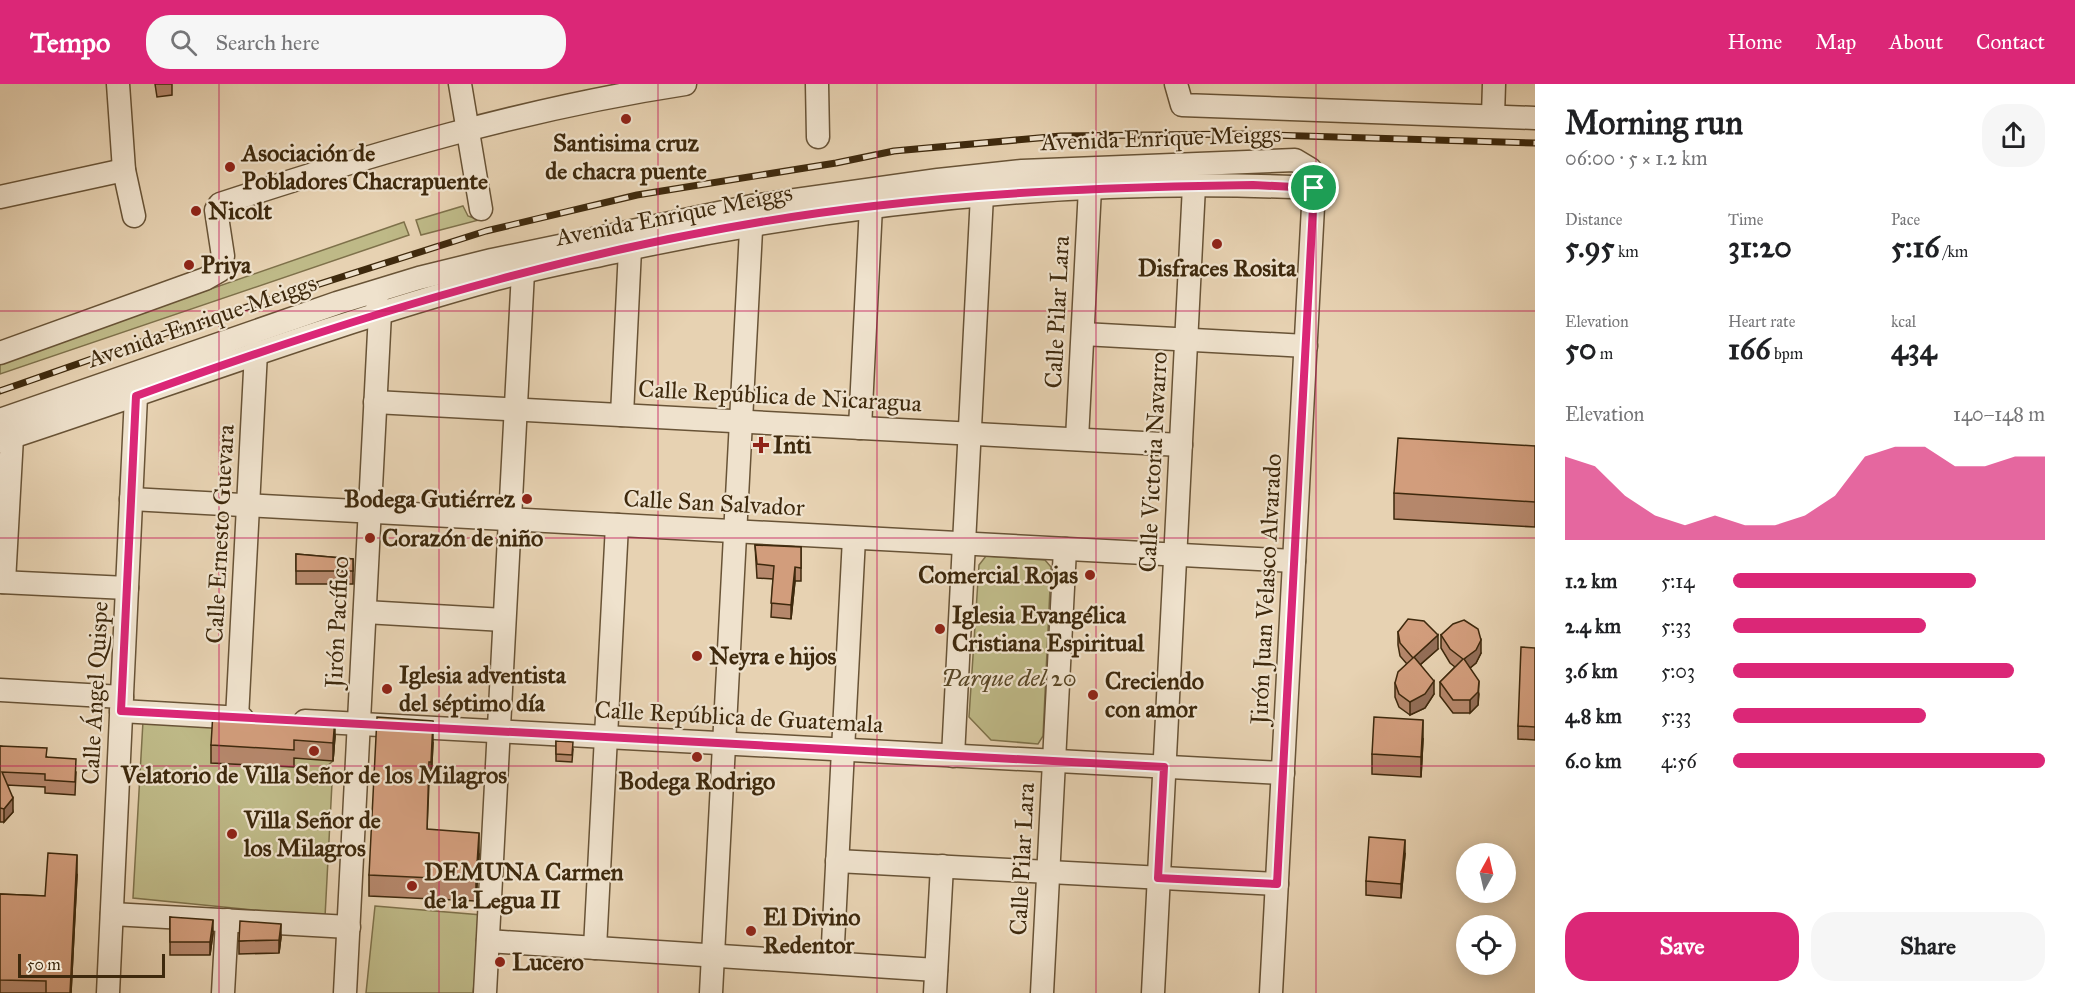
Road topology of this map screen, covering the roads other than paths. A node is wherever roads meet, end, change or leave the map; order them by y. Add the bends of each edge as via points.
1 (118, 84) edge
2 (460, 84) edge
3 (685, 84) edge
4 (816, 84) edge
5 (1494, 84) edge
6 (1179, 94) edge
7 (1494, 116) junction
8 (1535, 118) edge
9 (467, 131) junction
10 (818, 137) dead end
11 (124, 170) junction
12 (1194, 186) junction
13 (1090, 188) junction
14 (1314, 188) junction
15 (982, 195) junction
16 (0, 197) edge
17 (871, 206) junction
18 (481, 209) dead end
19 (134, 216) dead end
20 (751, 216) junction
21 (630, 249) junction
22 (523, 272) junction
23 (377, 302) junction
24 (1083, 334) junction
25 (1186, 339) junction
26 (1306, 345) junction
27 (256, 352) junction
28 (0, 353) edge
29 (136, 396) junction
30 (375, 402) junction
31 (515, 409) junction
32 (622, 415) junction
33 (741, 421) junction
34 (860, 428) junction
35 (4, 433) edge
36 (970, 434) junction
37 (1077, 439) junction
38 (1181, 445) junction
39 (131, 499) junction
40 (248, 506) junction
41 (370, 512) junction
42 (510, 519) junction
43 (617, 525) junction
44 (735, 531) junction
45 (854, 538) junction
46 (964, 543) junction
47 (1065, 549) junction
48 (1175, 555) junction
49 (1294, 561) junction
50 (2, 582) edge
51 (127, 588) junction
52 (365, 612) junction
53 (504, 620) junction
54 (0, 690) edge
55 (122, 704) junction
56 (259, 719) junction
57 (359, 724) junction
58 (499, 732) junction
59 (606, 737) junction
60 (724, 744) junction
61 (843, 750) junction
62 (953, 756) junction
63 (1054, 761) junction
64 (1164, 767) junction
65 (1283, 773) junction
66 (837, 861) junction
67 (942, 866) junction
68 (1048, 872) junction
69 (1158, 878) junction
70 (1277, 884) junction
71 (112, 914) junction
72 (227, 920) junction
73 (348, 927) junction
74 (488, 940) junction
75 (595, 948) junction
76 (713, 956) junction
77 (832, 963) junction
78 (936, 970) junction
79 (108, 993) edge
80 (223, 993) edge
81 (345, 993) edge
82 (485, 993) edge
83 (711, 993) edge
84 (935, 993) edge
85 (1042, 993) edge
86 (1153, 993) edge
87 (1271, 993) edge

1 - 11 street
2 - 9 street
3 - 9 street via 622,94
4 - 10 street
5 - 7 street
6 - 7 street, Avenida Enrique Meiggs
7 - 8 street, Avenida Enrique Meiggs
9 - 18 street
9 - 28 street via 329,168 220,204 216,210 224,256 219,271
11 - 16 street
11 - 19 street
12 - 13 street, Avenida Enrique Meiggs
12 - 14 street, Avenida Enrique Meiggs
12 - 25 street, Calle Victoria Navarro
13 - 15 street, Avenida Enrique Meiggs
13 - 24 street, Calle Pilar Lara
14 - 20 street, Avenida Enrique Meiggs via 1314,178 1305,164 1295,160 1012,172
14 - 26 street, Jirón Juan Velasco Alvarado
15 - 17 street, Avenida Enrique Meiggs
15 - 36 street
17 - 20 street, Avenida Enrique Meiggs
17 - 34 street
20 - 21 street, Avenida Enrique Meiggs
20 - 23 street, Avenida Enrique Meiggs via 492,260
20 - 33 street
21 - 22 street, Avenida Enrique Meiggs
21 - 32 street
22 - 23 street, Avenida Enrique Meiggs
22 - 31 street
23 - 27 street, Avenida Enrique Meiggs
23 - 30 street, Jirón Pacífico
23 - 35 street, Avenida Enrique Meiggs
24 - 25 street
24 - 37 street, Calle Pilar Lara
25 - 26 street
25 - 38 street, Calle Victoria Navarro
26 - 49 street, Jirón Juan Velasco Alvarado
27 - 29 street, Avenida Enrique Meiggs
27 - 40 street, Calle Ernesto Guevara
29 - 35 street, Avenida Enrique Meiggs
29 - 39 street, Calle Ángel Quispe
30 - 31 street, Calle República de Nicaragua
30 - 41 street, Jirón Pacífico
31 - 32 street, Calle República de Nicaragua
31 - 42 street
32 - 33 street, Calle República de Nicaragua
33 - 34 street, Calle República de Nicaragua
33 - 44 street
34 - 36 street, Calle República de Nicaragua
35 - 50 street
36 - 37 street, Calle República de Nicaragua
36 - 46 street
37 - 38 street, Calle República de Nicaragua
38 - 48 street, Calle Victoria Navarro
39 - 40 street, Calle San Salvador
39 - 51 street, Calle Ángel Quispe
40 - 41 street, Calle San Salvador
40 - 56 street, Calle Ernesto Guevara
41 - 42 street, Calle San Salvador
41 - 52 street, Jirón Pacífico
42 - 43 street, Calle San Salvador
42 - 53 street
43 - 44 street, Calle San Salvador
43 - 59 street
44 - 45 street, Calle San Salvador
44 - 60 street
45 - 46 street, Calle San Salvador
45 - 61 street
46 - 47 street, Calle San Salvador
46 - 62 street
47 - 48 street, Calle San Salvador
47 - 63 street, Calle Pilar Lara
48 - 49 street, Calle San Salvador
48 - 64 street, Calle Victoria Navarro
49 - 65 street, Jirón Juan Velasco Alvarado
50 - 51 street
51 - 55 street, Calle Ángel Quispe
52 - 53 street
52 - 57 street, Jirón Pacífico
53 - 58 street
54 - 55 street, Calle República de Guatemala
55 - 56 street, Calle República de Guatemala
55 - 71 street, Calle Ángel Quispe
56 - 57 street, Calle República de Guatemala
57 - 58 street, Calle República de Guatemala
57 - 73 street, Jirón Pacífico
58 - 59 street, Calle República de Guatemala
58 - 74 street
59 - 60 street, Calle República de Guatemala
59 - 75 street
60 - 61 street, Calle República de Guatemala
60 - 76 street
61 - 62 street, Calle República de Guatemala
61 - 66 street
62 - 63 street, Calle República de Guatemala
63 - 64 street, Calle República de Guatemala
63 - 68 street, Calle Pilar Lara
64 - 65 street, Calle República de Guatemala
64 - 69 street, Calle Victoria Navarro
65 - 70 street, Jirón Juan Velasco Alvarado
66 - 67 street
66 - 77 street
67 - 68 street
67 - 78 street
68 - 69 street
68 - 85 street, Calle Pilar Lara
69 - 70 street
69 - 86 street, Calle Victoria Navarro
70 - 87 street, Jirón Juan Velasco Alvarado
71 - 72 street
71 - 79 street, Calle Ángel Quispe
72 - 73 street
72 - 80 street
73 - 81 street, Jirón Pacífico
74 - 75 street
74 - 82 street
75 - 76 street
76 - 77 street
76 - 83 street
77 - 78 street
78 - 84 street

